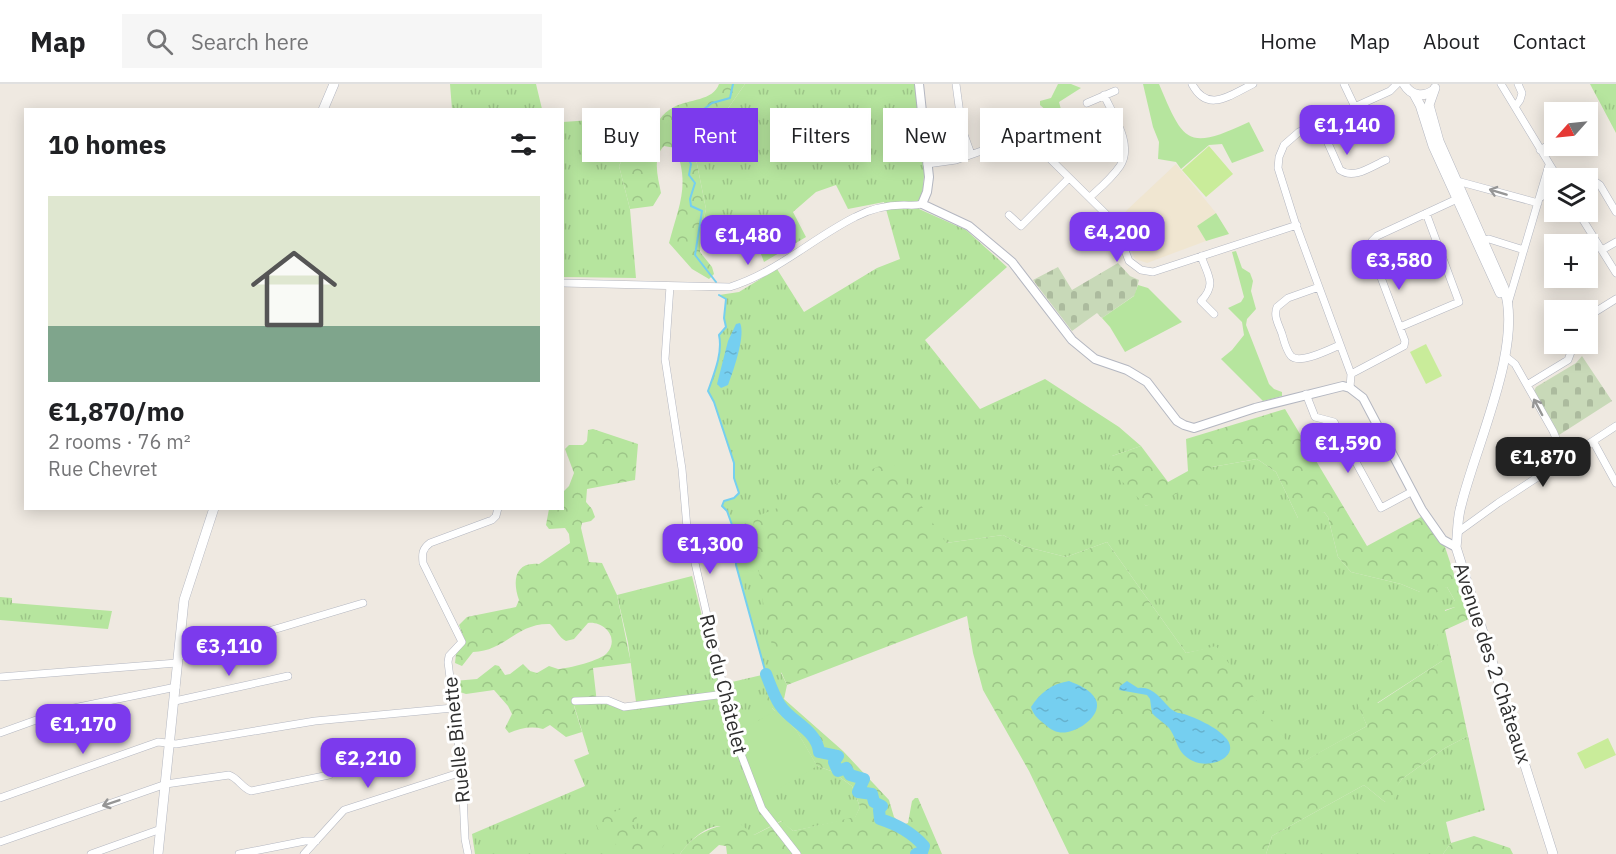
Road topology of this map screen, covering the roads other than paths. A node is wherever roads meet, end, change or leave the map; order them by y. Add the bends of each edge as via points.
1 (334, 84) edge
2 (920, 84) edge
3 (956, 84) edge
4 (1192, 84) edge
5 (1253, 84) edge
6 (1344, 84) edge
7 (1397, 84) edge
8 (1501, 84) edge
9 (1518, 84) edge
10 (1437, 86) edge
11 (1409, 90) edge
12 (1115, 91) dead end
13 (1390, 91) junction
14 (1104, 95) junction
15 (1087, 103) dead end
16 (1355, 106) junction
17 (1515, 107) junction
18 (324, 108) edge
19 (1319, 123) junction
20 (1544, 148) edge
21 (1540, 150) junction
22 (971, 154) junction
23 (1386, 160) dead end
24 (927, 164) junction
25 (1549, 165) junction
26 (1551, 168) edge
27 (1069, 178) junction
28 (1457, 181) junction
29 (1598, 184) edge
30 (1544, 196) edge
31 (1090, 197) junction
32 (1457, 199) junction
33 (1539, 200) junction
34 (922, 204) junction
35 (1616, 212) edge
36 (1426, 213) junction
37 (1009, 214) dead end
38 (1584, 222) edge
39 (1297, 225) junction
40 (1616, 242) edge
41 (1481, 243) junction
42 (1524, 250) junction
43 (1602, 250) junction
44 (1201, 256) junction
45 (1616, 273) edge
46 (564, 283) edge
47 (670, 286) junction
48 (1319, 287) junction
49 (1616, 299) edge
50 (1509, 300) junction
51 (1598, 310) edge
52 (1214, 314) dead end
53 (1400, 327) junction
54 (1509, 331) junction
55 (1340, 345) junction
56 (1570, 354) edge
57 (1505, 356) junction
58 (1351, 374) junction
59 (1527, 385) junction
60 (1350, 388) junction
61 (1306, 394) junction
62 (1616, 426) edge
63 (1593, 441) junction
64 (1565, 459) junction
65 (1616, 483) edge
66 (1411, 492) junction
67 (213, 510) edge
68 (498, 510) edge
69 (1458, 532) junction
70 (1456, 547) junction
71 (363, 603) dead end
72 (177, 659) junction
73 (288, 676) dead end
74 (0, 677) edge
75 (176, 687) junction
76 (725, 694) junction
77 (175, 701) junction
78 (575, 701) dead end
79 (453, 708) junction
80 (0, 733) edge
81 (170, 743) junction
82 (462, 772) junction
83 (329, 775) dead end
84 (166, 784) junction
85 (0, 798) edge
86 (161, 830) junction
87 (316, 841) junction
88 (0, 842) edge
89 (91, 854) edge
90 (159, 854) edge
91 (239, 854) edge
92 (304, 854) edge
93 (468, 854) edge
94 (797, 854) edge
95 (1553, 854) edge

1 - 18 main road
2 - 24 street
3 - 22 street via 962,129
4 - 5 street via 1203,99 1212,101
6 - 16 street
7 - 13 street
8 - 17 street
9 - 17 street via 1522,93
10 - 11 main road via 1426,94
10 - 28 main road, Avenue des 2 Châteaux via 1429,105 1439,141
11 - 13 street
11 - 32 main road, Avenue des 2 Châteaux via 1420,105 1432,146
12 - 14 street
13 - 16 street
14 - 15 street
14 - 31 street via 1124,139 1125,154 1119,168
16 - 19 street
17 - 21 street
19 - 23 street via 1340,170 1345,173 1356,173
19 - 39 street via 1293,137 1279,157 1278,168
20 - 21 street
21 - 25 street
22 - 24 street
22 - 27 street via 1018,138 1028,140
24 - 34 street via 929,177
25 - 26 street
25 - 33 street
27 - 31 street
27 - 37 street via 1021,226
33 -> 28 street
28 - 41 main road, Avenue des 2 Châteaux
29 - 35 street
30 - 33 street
31 - 44 street via 1112,221 1129,261 1141,270 1153,272
32 - 36 street
32 - 41 main road, Avenue des 2 Châteaux
33 - 42 street
34 - 47 street via 885,207 856,216 744,283 730,287
34 - 61 street via 969,226 1012,261 1072,340 1095,359 1147,382 1184,425 1194,428
36 - 53 street via 1377,236 1371,243
36 - 53 street via 1459,302
38 - 43 street
39 - 44 street
39 - 48 street
40 - 43 street
41 - 42 street via 1489,239
41 - 50 main road, Avenue des 2 Châteaux
41 - 54 main road, Avenue des 2 Châteaux via 1501,295
42 - 50 street
43 - 45 street
44 - 52 street via 1211,286 1202,301
46 - 47 street
47 - 76 street, Rue du Châtelet via 665,359 687,528
48 - 55 street
48 - 55 street via 1288,298 1277,307 1276,316 1287,348 1291,356 1303,359
49 - 51 street
50 - 54 main road, Avenue des 2 Châteaux
53 - 58 street via 1404,346
54 - 57 main road, Avenue des 2 Châteaux
55 - 58 street
56 - 59 street via 1568,360
57 - 59 street via 1515,364
57 - 69 main road, Avenue des 2 Châteaux via 1461,506
58 - 60 street
64 -> 59 street
60 - 61 street
60 - 66 street via 1363,398
61 - 66 street via 1315,417 1334,422 1381,508
62 - 63 street
63 - 64 street
63 - 65 street
64 - 69 street
66 - 70 street via 1443,540
67 - 72 main road via 184,600
68 - 79 street, Ruelle Binette via 492,520 430,543 422,553 423,563 462,642 448,662
69 - 70 main road, Avenue des 2 Châteaux
70 - 95 main road, Avenue des 2 Châteaux
71 - 72 street
72 - 74 street
72 - 75 main road
73 - 77 street
75 - 77 main road
75 - 80 street via 64,710
76 - 78 street via 624,707 607,700
76 - 94 street, Rue du Châtelet via 731,728 756,797 765,815
77 - 81 main road
79 - 81 street via 315,721
79 - 82 street, Ruelle Binette
81 - 84 main road
81 - 85 street via 158,742
82 - 87 street via 344,810
82 - 93 street, Ruelle Binette
83 - 84 street via 251,791 229,775
84 - 86 main road
84 -> 88 street
86 - 89 street
86 - 90 main road
87 - 91 street
87 - 92 street

